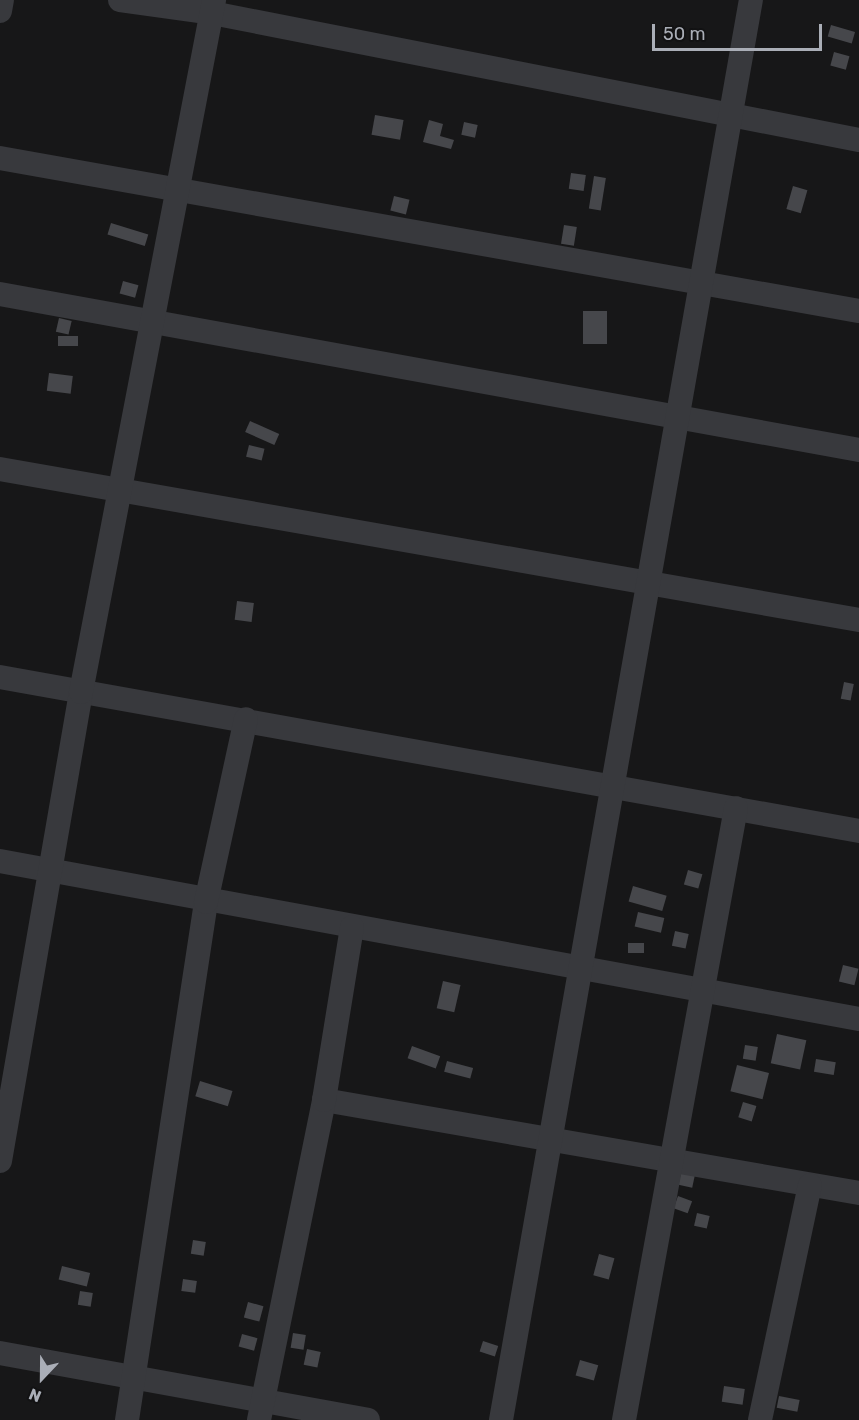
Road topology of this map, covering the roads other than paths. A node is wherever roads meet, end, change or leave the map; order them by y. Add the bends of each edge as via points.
1 (2, 0) edge
2 (120, 0) edge
3 (751, 0) edge
4 (213, 7) edge
5 (0, 11) edge
6 (731, 117) junction
7 (859, 140) edge
8 (0, 158) edge
9 (175, 187) junction
10 (702, 282) junction
11 (0, 294) edge
12 (859, 311) edge
13 (152, 323) junction
14 (678, 416) junction
15 (859, 450) edge
16 (0, 469) edge
17 (119, 491) junction
18 (648, 586) junction
19 (859, 620) edge
20 (0, 677) edge
21 (81, 692) junction
22 (246, 719) junction
23 (613, 786) junction
24 (735, 808) junction
25 (859, 831) edge
26 (0, 861) edge
27 (53, 869) junction
28 (206, 902) junction
29 (352, 927) junction
30 (581, 969) junction
31 (702, 990) junction
32 (859, 1019) edge
33 (324, 1100) junction
34 (2, 1135) edge
35 (551, 1137) junction
36 (672, 1159) junction
37 (0, 1161) edge
38 (810, 1185) junction
39 (859, 1193) edge
40 (0, 1353) edge
41 (135, 1378) junction
42 (261, 1411) edge
43 (127, 1420) edge
44 (368, 1420) edge
45 (501, 1420) edge
46 (624, 1420) edge
47 (760, 1420) edge

1 - 5 street
2 - 4 street
3 - 6 street
4 - 6 street
4 - 9 street
6 - 7 street
6 - 10 street
8 - 9 street
9 - 10 street
9 - 13 street
10 - 12 street
10 - 14 street
11 - 13 street
13 - 14 street
13 - 17 street
14 - 15 street
14 - 18 street
16 - 17 street
17 - 18 street
17 - 21 street
18 - 19 street
18 - 23 street
20 - 21 street
21 - 22 street
21 - 27 street
22 - 23 street
22 - 28 street
23 - 24 street
23 - 30 street
24 - 25 street
24 - 31 street
26 - 27 street
27 - 28 street
27 - 34 street
28 - 29 street
28 - 41 street
29 - 30 street
29 - 33 street
30 - 31 street
30 - 35 street
31 - 32 street
31 - 36 street
33 - 35 street
33 - 42 street
34 - 37 street
35 - 36 street
35 - 45 street
36 - 38 street
36 - 46 street
38 - 39 street
38 - 47 street
40 - 41 street
41 - 42 street
41 - 43 street
42 - 44 street

